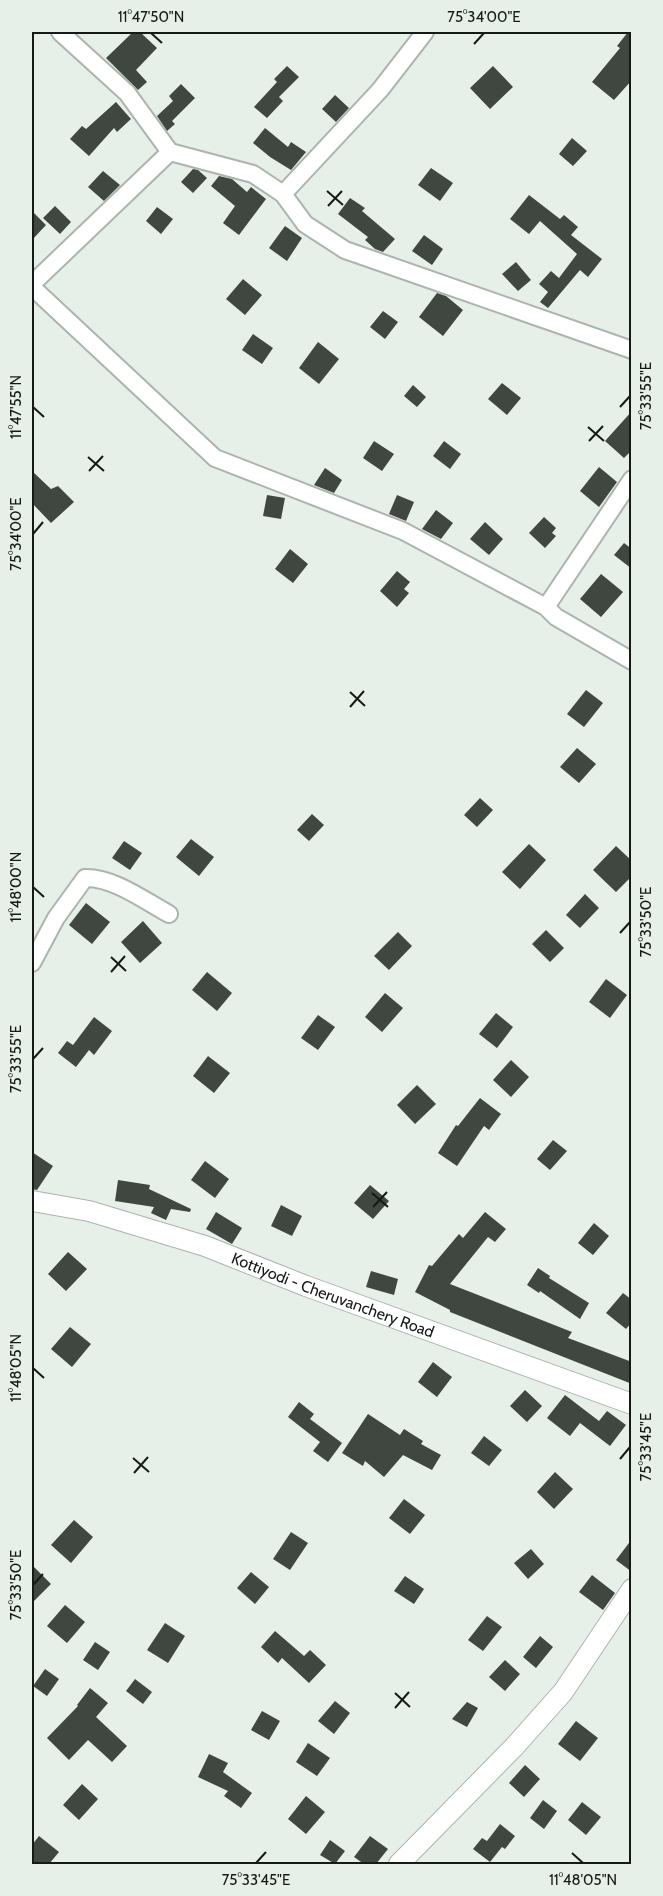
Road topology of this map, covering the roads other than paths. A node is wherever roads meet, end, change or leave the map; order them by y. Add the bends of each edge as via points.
1 (60, 32) edge
2 (425, 32) edge
3 (170, 152) junction
4 (283, 194) junction
5 (32, 286) edge
6 (632, 350) edge
7 (632, 479) edge
8 (546, 607) junction
9 (632, 661) edge
10 (170, 914) dead end
11 (32, 963) edge
12 (32, 1201) edge
13 (632, 1404) edge
14 (632, 1589) edge
15 (399, 1864) edge

1 - 3 street via 127,93
2 - 4 street via 380,90
3 - 4 street via 253,174
3 - 5 street
4 - 6 street via 305,224 345,250
5 - 8 street via 215,458 403,531
7 - 8 street
8 - 9 street via 556,617
10 - 11 street via 112,883 85,878 56,918
12 - 13 main road, Kottiyodi - Cheruvanchery Road via 88,1210 205,1246
14 - 15 main road via 563,1692

